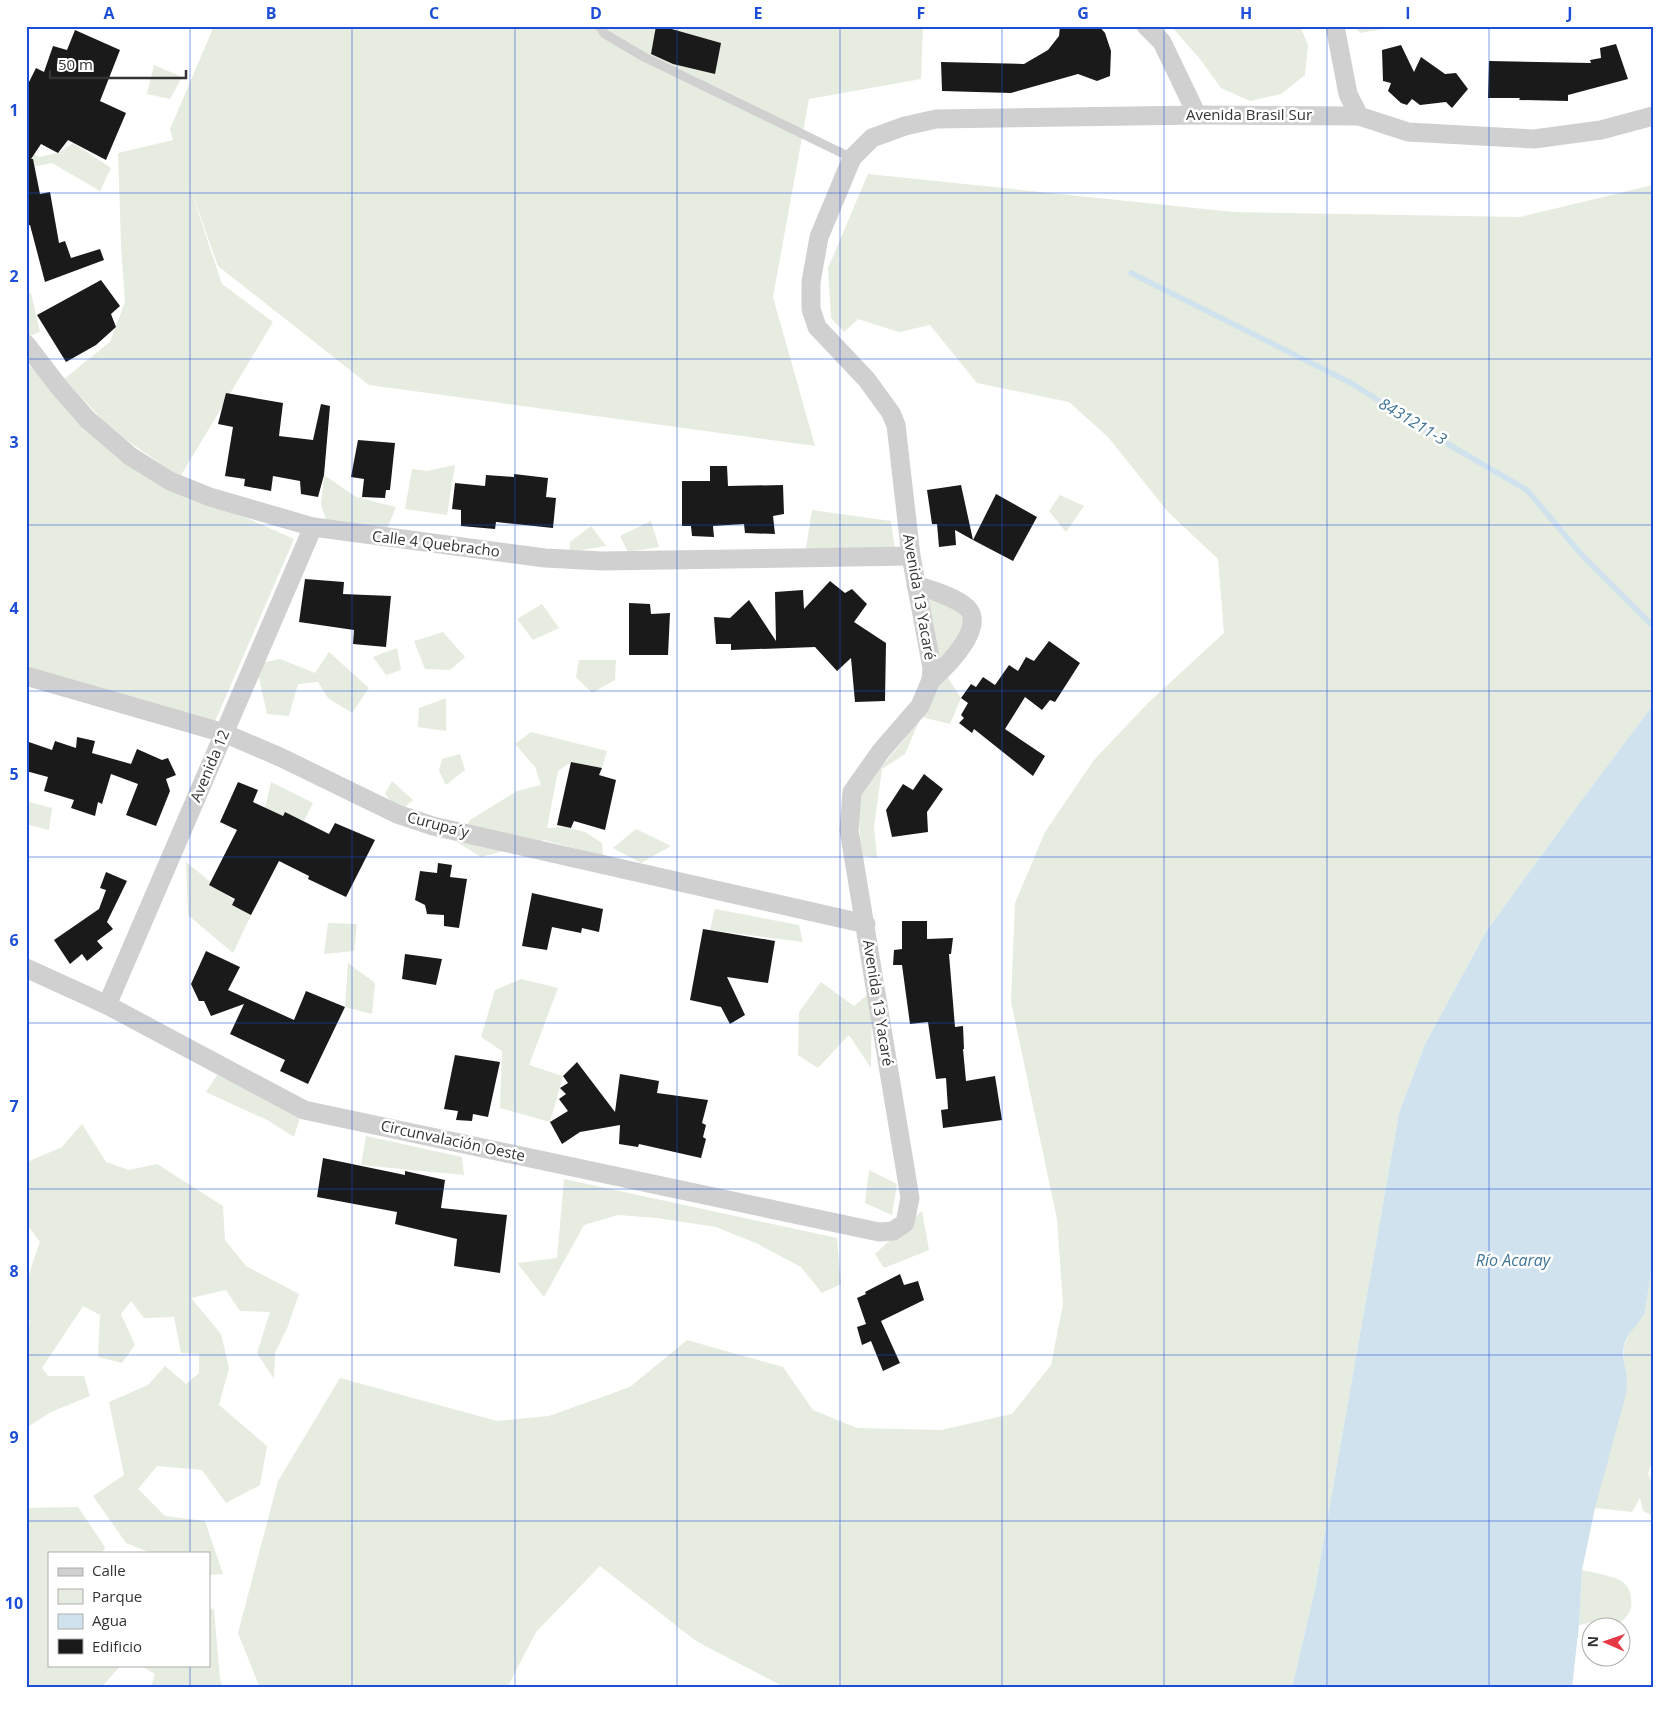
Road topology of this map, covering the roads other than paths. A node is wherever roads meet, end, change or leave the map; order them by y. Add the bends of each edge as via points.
1 (599, 26) edge
2 (1146, 26) edge
3 (1335, 26) edge
4 (1197, 115) junction
5 (1359, 116) junction
6 (1653, 116) edge
7 (852, 158) junction
8 (26, 344) edge
9 (313, 527) junction
10 (911, 556) junction
11 (916, 585) junction
12 (26, 676) edge
13 (931, 680) junction
14 (224, 734) junction
15 (866, 924) junction
16 (26, 968) edge
17 (107, 1005) junction
18 (905, 1223) joint

1 - 7 lane via 605,34 644,57
2 - 4 street via 1162,42
3 - 5 street via 1348,94
4 - 5 street, Avenida Brasil Sur
4 - 7 street, Avenida Brasil Sur via 936,120 905,126 872,138
5 - 6 street, Avenida Brasil Sur via 1408,132 1534,139 1601,130
7 - 10 street, Avenida 13 Yacaré via 819,238 811,282 811,309 817,327 867,380 896,425
8 - 9 street, Calle 4 Quebracho via 87,419 130,456 170,481 210,497
9 - 10 street, Calle 4 Quebracho via 545,558 602,561
9 - 14 street, Avenida 12
10 - 11 street, Avenida 13 Yacaré
11 - 13 street, Avenida 13 Yacaré via 932,668
11 - 13 street via 958,602 972,618 973,626 967,638 944,669
12 - 14 street, Curupa´y
13 - 15 street, Avenida 13 Yacaré via 920,706 852,792 849,830
14 - 15 street, Curupa´y via 280,757 397,814 433,826
14 - 17 street, Avenida 12
15 - 18 street, Avenida 13 Yacaré via 910,1198
16 - 17 street, Circunvalación Oeste
17 - 18 street, Circunvalación Oeste via 304,1110 879,1232 894,1231

